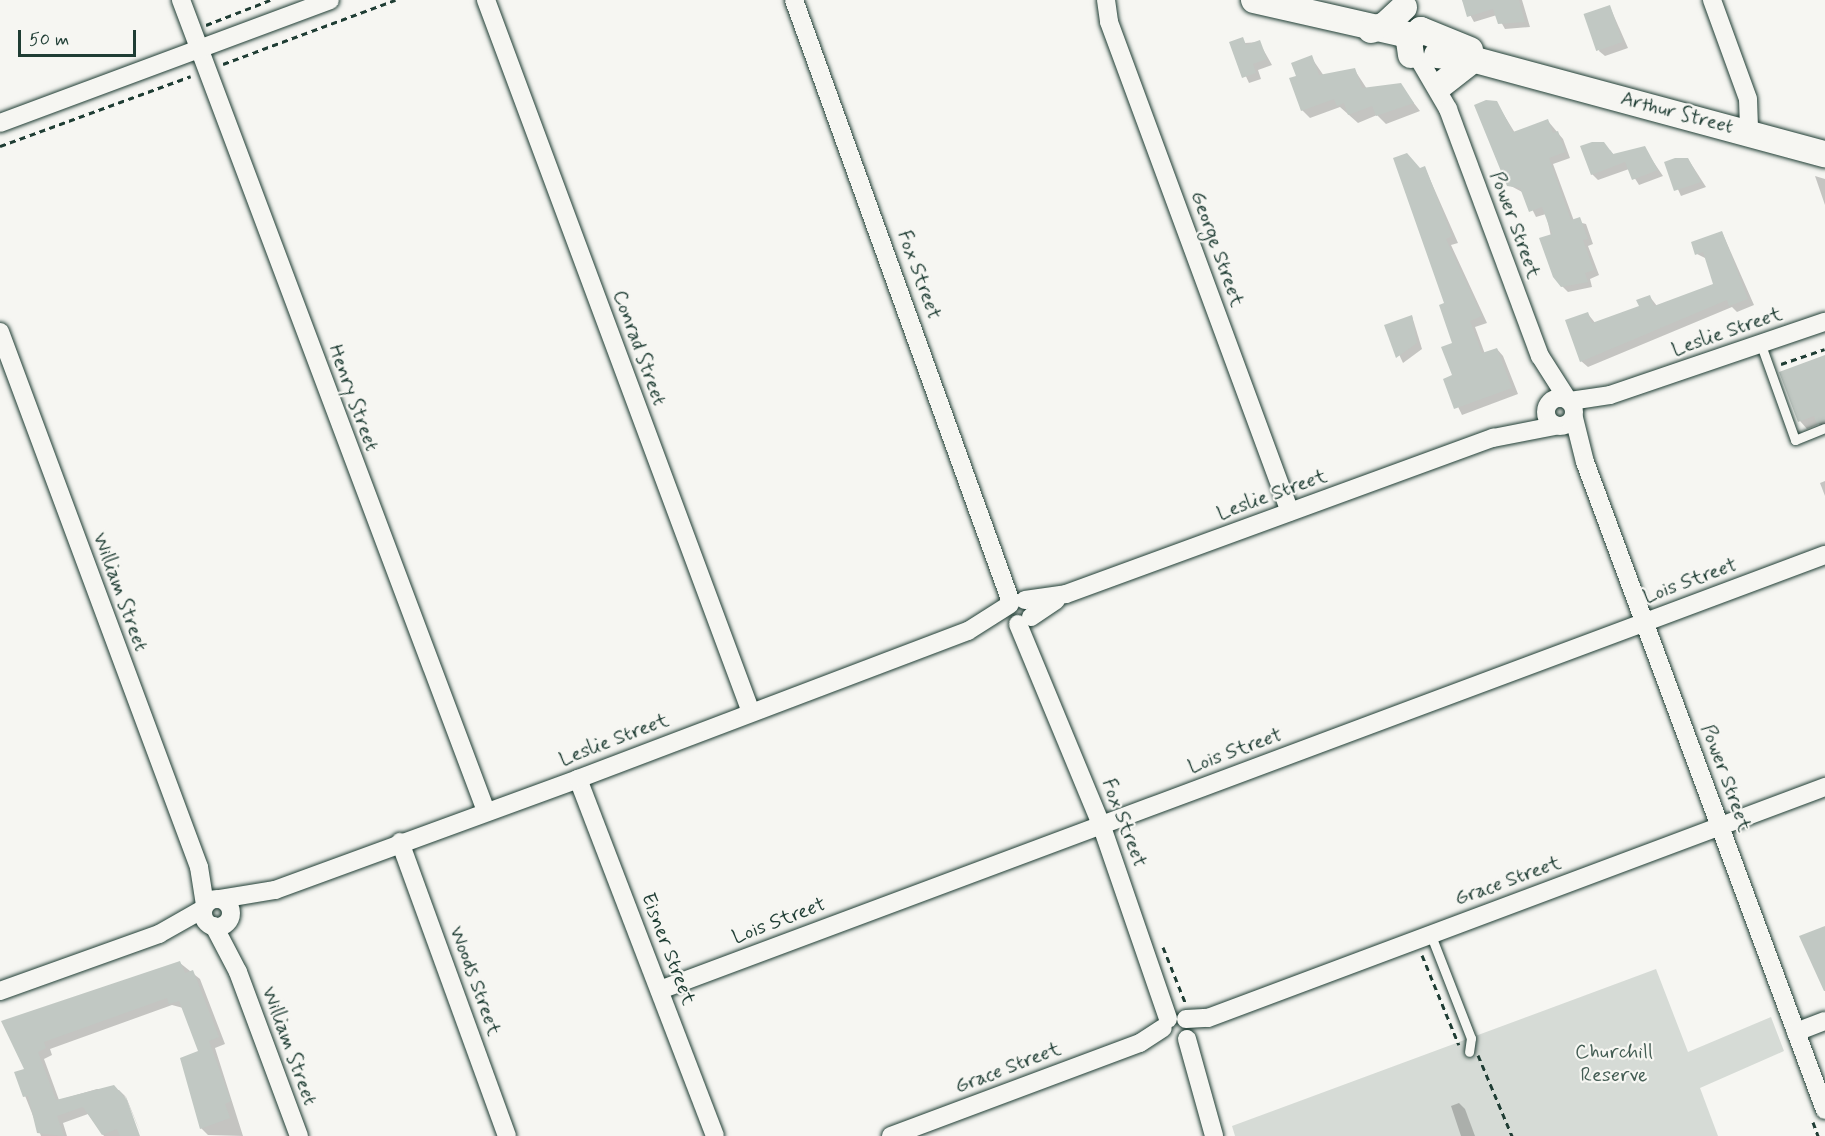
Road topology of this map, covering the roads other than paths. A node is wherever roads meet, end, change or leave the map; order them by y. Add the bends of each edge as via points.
1 (181, 0) edge
2 (330, 0) edge
3 (486, 0) edge
4 (794, 0) edge
5 (1106, 0) edge
6 (1254, 0) edge
7 (1712, 0) edge
8 (1406, 2) edge
9 (1340, 23) junction
10 (1371, 30) junction
11 (1424, 46) junction
12 (199, 48) junction
13 (1473, 60) junction
14 (1529, 74) junction
15 (1445, 96) junction
16 (0, 123) edge
17 (1749, 133) junction
18 (1825, 154) edge
19 (1825, 322) edge
20 (0, 332) edge
21 (1761, 345) junction
22 (1540, 356) junction
23 (1547, 406) junction
24 (1571, 409) junction
25 (1555, 426) junction
26 (1825, 428) edge
27 (1493, 438) junction
28 (1585, 462) junction
29 (1290, 512) junction
30 (1825, 555) edge
31 (1020, 611) junction
32 (1644, 622) junction
33 (751, 712) junction
34 (578, 779) junction
35 (1825, 787) edge
36 (486, 811) junction
37 (1101, 824) junction
38 (1720, 826) junction
39 (400, 842) junction
40 (216, 913) junction
41 (1430, 933) junction
42 (660, 990) junction
43 (0, 991) edge
44 (1825, 1022) edge
45 (1182, 1027) junction
46 (1796, 1032) junction
47 (1469, 1052) road end
48 (1825, 1110) edge
49 (298, 1136) edge
50 (507, 1136) edge
51 (715, 1136) edge
52 (891, 1136) edge
53 (1214, 1136) edge

1 - 12 street, Henry Street
2 - 12 street
3 - 33 street, Conrad Street
4 - 31 street, Fox Street
5 - 29 street, George Street via 1109,22
6 - 9 street, Arthur Street
7 - 17 street via 1748,99
8 - 10 street via 1385,26
8 - 11 street, Power Street
9 - 10 street, Arthur Street
9 - 11 street, Arthur Street
10 - 11 street, Arthur Street
11 - 13 street, Arthur Street
11 - 14 street, Arthur Street
11 - 15 street, Power Street
11 - 15 street, Power Street
12 - 16 street
12 - 36 street, Henry Street
13 - 14 street, Arthur Street
13 - 15 street
14 - 17 street, Arthur Street
15 - 22 street, Power Street
17 - 18 street, Arthur Street
19 - 21 street, Leslie Street
20 - 40 street, William Street
21 - 24 street, Leslie Street
21 - 26 lane via 1795,440
22 - 23 street, Power Street
22 - 24 street, Power Street
23 - 24 street, Leslie Street via 1554,399
23 - 25 street, Power Street
23 - 27 street, Leslie Street
24 - 25 street, Leslie Street
24 - 28 street, Power Street
25 - 27 street, Leslie Street
25 - 28 street, Power Street
27 - 29 street, Leslie Street
28 - 32 street, Power Street
29 - 31 street, Leslie Street
30 - 32 street, Lois Street
31 - 33 street, Leslie Street
31 - 37 street, Fox Street
32 - 37 street, Lois Street
32 - 38 street, Power Street
33 - 34 street, Leslie Street
34 - 36 street, Leslie Street
34 - 42 street, Eisner Street
35 - 38 street, Grace Street
36 - 39 street, Leslie Street
37 - 42 street, Lois Street
37 - 45 street, Fox Street via 1163,992
38 - 41 street, Grace Street
38 - 46 street, Power Street
39 - 40 street, Leslie Street
39 - 50 street, Woods Street
40 - 43 street, Leslie Street
40 - 49 street, William Street
41 - 45 street, Grace Street
41 - 47 lane via 1471,1038
42 - 51 street, Eisner Street
44 - 46 street
45 - 52 street, Grace Street
45 - 53 street, Fox Street
46 - 48 street, Power Street

